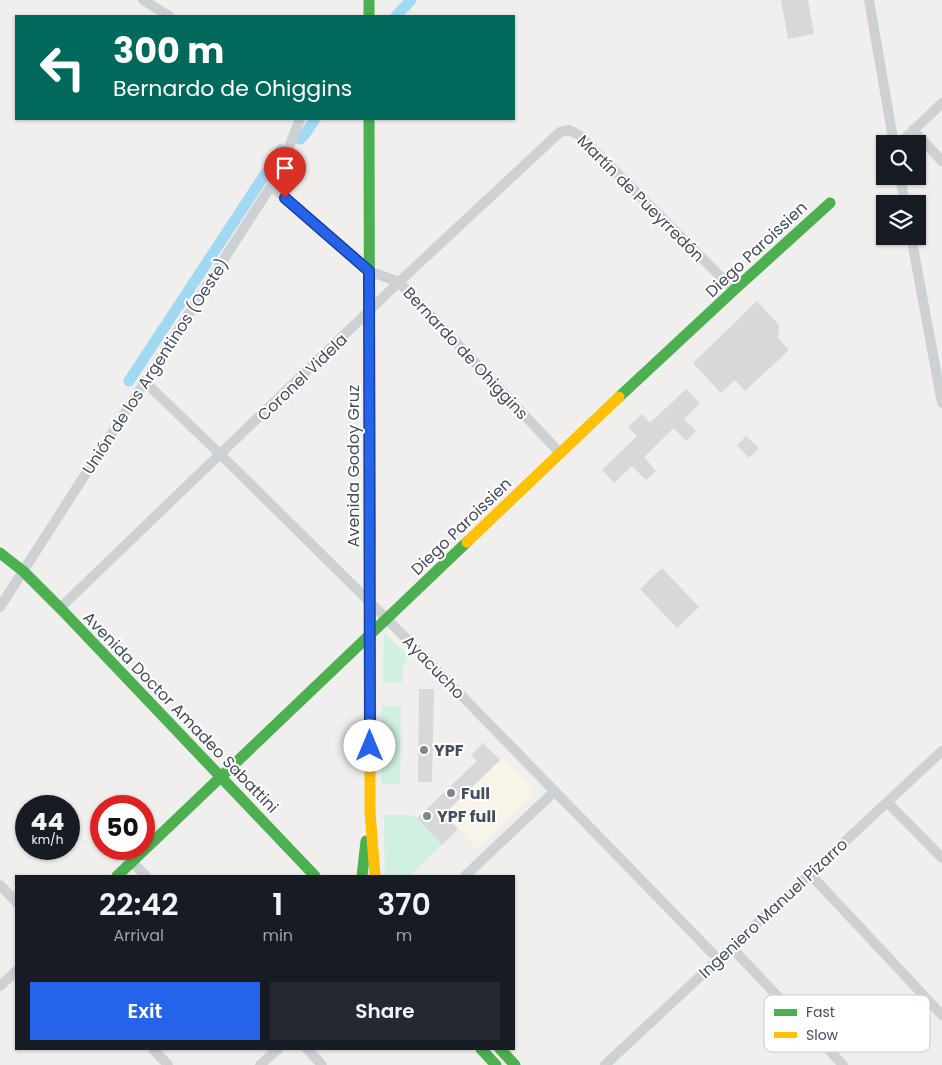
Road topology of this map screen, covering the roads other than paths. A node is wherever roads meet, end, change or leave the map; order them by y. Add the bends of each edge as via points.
1 (143, 0) edge
2 (369, 0) edge
3 (869, 0) edge
4 (167, 15) edge
5 (369, 15) edge
6 (942, 103) edge
7 (300, 120) edge
8 (369, 120) edge
9 (569, 130) joint
10 (913, 130) junction
11 (892, 135) edge
12 (908, 135) edge
13 (942, 162) edge
14 (271, 186) junction
15 (830, 203) dead end
16 (913, 245) edge
17 (369, 271) junction
18 (399, 282) junction
19 (734, 290) junction
20 (369, 312) junction
21 (144, 382) junction
22 (942, 403) edge
23 (560, 453) junction
24 (221, 455) junction
25 (0, 553) edge
26 (23, 571) junction
27 (369, 601) junction
28 (0, 607) edge
29 (60, 608) junction
30 (387, 619) junction
31 (370, 636) junction
32 (942, 751) edge
33 (220, 778) junction
34 (555, 791) junction
35 (887, 802) junction
36 (370, 812) junction
37 (942, 858) edge
38 (132, 862) junction
39 (810, 874) junction
40 (118, 875) edge
41 (145, 875) edge
42 (314, 875) edge
43 (362, 875) edge
44 (376, 875) edge
45 (466, 875) edge
46 (0, 885) edge
47 (15, 901) edge
48 (731, 948) junction
49 (718, 959) junction
50 (15, 972) edge
51 (0, 986) edge
52 (776, 995) edge
53 (923, 995) edge
54 (930, 1002) edge
55 (942, 1015) edge
56 (154, 1050) edge
57 (277, 1050) edge
58 (308, 1050) edge
59 (482, 1050) edge
60 (501, 1050) edge
61 (831, 1052) edge
62 (168, 1065) edge
63 (260, 1065) edge
64 (322, 1065) edge
65 (496, 1065) edge
66 (515, 1065) edge
67 (605, 1065) edge
68 (843, 1065) edge

1 - 4 street
2 - 5 main road
3 - 11 street
6 - 10 street
7 - 14 street, Unión de los Argentinos (Oeste)
8 - 17 main road, Avenida Godoy Gruz
9 - 18 street, Coronel Videla via 560,132
9 - 19 street, Martín de Pueyrredón via 579,135
10 - 12 street
10 - 13 street
14 - 17 street, Bernardo de Ohiggins
14 - 21 street, Unión de los Argentinos (Oeste)
15 - 19 main road, Diego Paroissien
16 - 22 street
17 - 18 street, Bernardo de Ohiggins
17 - 20 main road, Avenida Godoy Gruz
18 - 20 street, Coronel Videla
18 - 23 street, Bernardo de Ohiggins
19 - 23 main road, Diego Paroissien
20 - 24 street, Coronel Videla
20 - 27 main road, Avenida Godoy Gruz
21 - 24 street, Ayacucho
21 - 26 street, Unión de los Argentinos (Oeste)
23 - 30 main road, Diego Paroissien
24 - 27 street, Ayacucho
24 - 29 street, Coronel Videla
25 - 26 main road, Avenida Doctor Amadeo Sabattini
26 - 28 street, Unión de los Argentinos (Oeste)
26 - 29 main road, Avenida Doctor Amadeo Sabattini
27 - 30 street, Ayacucho
27 - 31 main road, Avenida Godoy Gruz
29 - 33 main road, Avenida Doctor Amadeo Sabattini
30 - 31 main road, Diego Paroissien
30 - 34 street, Ayacucho
31 - 33 main road, Diego Paroissien
31 - 36 main road, Avenida Godoy Gruz
32 - 35 street, Ingeniero Manuel Pizarro
33 - 38 main road, Diego Paroissien
33 - 42 main road, Avenida Doctor Amadeo Sabattini
34 - 45 street
34 - 49 street, Ayacucho
35 - 37 street
35 - 39 street, Ingeniero Manuel Pizarro
36 - 43 main road, Avenida Godoy Gruz
36 - 44 main road, Avenida Godoy Gruz
38 - 40 main road, Diego Paroissien
38 - 41 street
39 - 48 street, Ingeniero Manuel Pizarro
39 - 53 street
46 - 47 street
48 - 49 street, Ingeniero Manuel Pizarro
48 - 52 street
49 - 67 street, Ingeniero Manuel Pizarro
50 - 51 street
54 - 55 street
56 - 62 street
57 - 63 street
58 - 64 street
59 - 65 main road
60 - 66 main road
61 - 68 street

